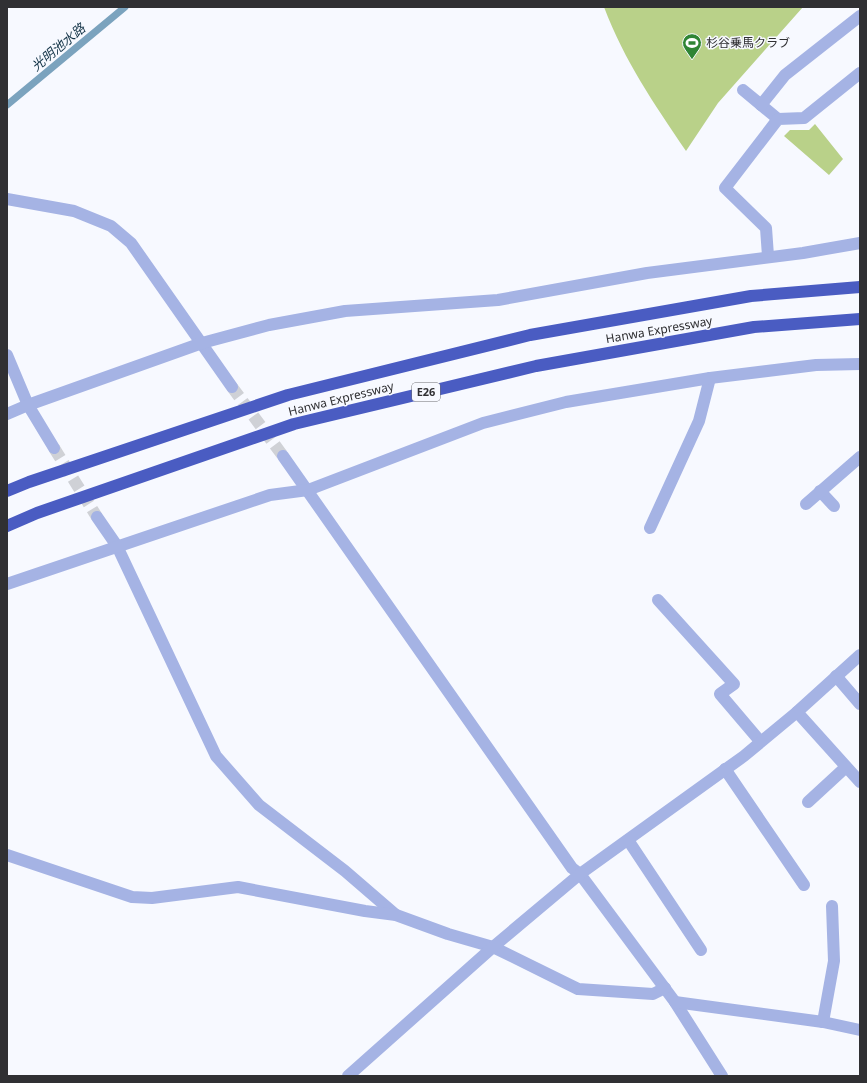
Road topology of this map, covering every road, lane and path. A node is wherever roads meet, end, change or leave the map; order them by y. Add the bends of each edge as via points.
1 (860, 16) edge
2 (860, 73) edge
3 (744, 90) dead end
4 (761, 105) junction
5 (778, 120) junction
6 (7, 198) edge
7 (860, 243) edge
8 (768, 256) junction
9 (860, 287) edge
10 (860, 319) edge
11 (202, 343) junction
12 (7, 355) edge
13 (860, 364) edge
14 (710, 378) junction
15 (232, 387) tunnel mouth
16 (28, 405) junction
17 (7, 414) edge
18 (54, 448) tunnel mouth
19 (284, 456) tunnel mouth
20 (860, 457) edge
21 (308, 490) junction
22 (7, 491) edge
23 (820, 491) junction
24 (806, 504) dead end
25 (834, 506) dead end
26 (97, 517) tunnel mouth
27 (7, 526) edge
28 (650, 528) dead end
29 (117, 546) junction
30 (7, 584) edge
31 (658, 600) dead end
32 (860, 655) edge
33 (836, 676) junction
34 (860, 704) edge
35 (797, 712) junction
36 (760, 742) junction
37 (846, 767) junction
38 (725, 769) junction
39 (860, 782) edge
40 (808, 802) dead end
41 (628, 840) junction
42 (7, 855) edge
43 (580, 874) junction
44 (804, 885) dead end
45 (832, 906) dead end
46 (396, 915) junction
47 (493, 947) junction
48 (701, 950) dead end
49 (665, 988) junction
50 (675, 1002) junction
51 (823, 1022) junction
52 (860, 1030) edge
53 (353, 1075) edge
54 (722, 1076) edge

1 - 4 street via 785,75
2 - 5 street via 804,118
3 - 4 street
4 - 5 street
5 - 8 street via 725,188 766,228
6 - 11 street via 74,211 111,226 131,243
7 - 8 street
8 - 11 street via 647,273 498,300 345,311 269,325
9 - 22 highway, Hanwa Expressway via 751,296 522,337 288,395
10 - 27 highway, Hanwa Expressway / E26 via 754,327 528,367 294,424
11 - 15 street
11 - 16 street
12 - 16 street
13 - 14 street via 816,365
14 - 21 street via 566,402 483,423
14 - 28 street via 699,421
16 - 17 street
16 - 18 street
19 - 21 street
20 - 23 street
21 - 29 street via 270,495
21 - 43 street via 568,862
23 - 24 street
23 - 25 street
26 - 29 street
29 - 30 street
29 - 46 street via 216,756 259,805 345,870
31 - 36 street via 734,684 720,694
32 - 33 street
33 - 34 street
33 - 35 street
35 - 36 street
35 - 37 street
36 - 38 street
37 - 39 street
37 - 40 street
38 - 41 street
38 - 44 street
41 - 43 street
41 - 48 street
42 - 46 street via 132,897 152,898 238,887
43 - 47 street
43 - 49 street
45 - 51 street via 834,961
46 - 47 street
47 - 49 street via 578,989 653,994
47 - 53 street
49 - 50 street
50 - 51 street
50 - 54 street
51 - 52 street

